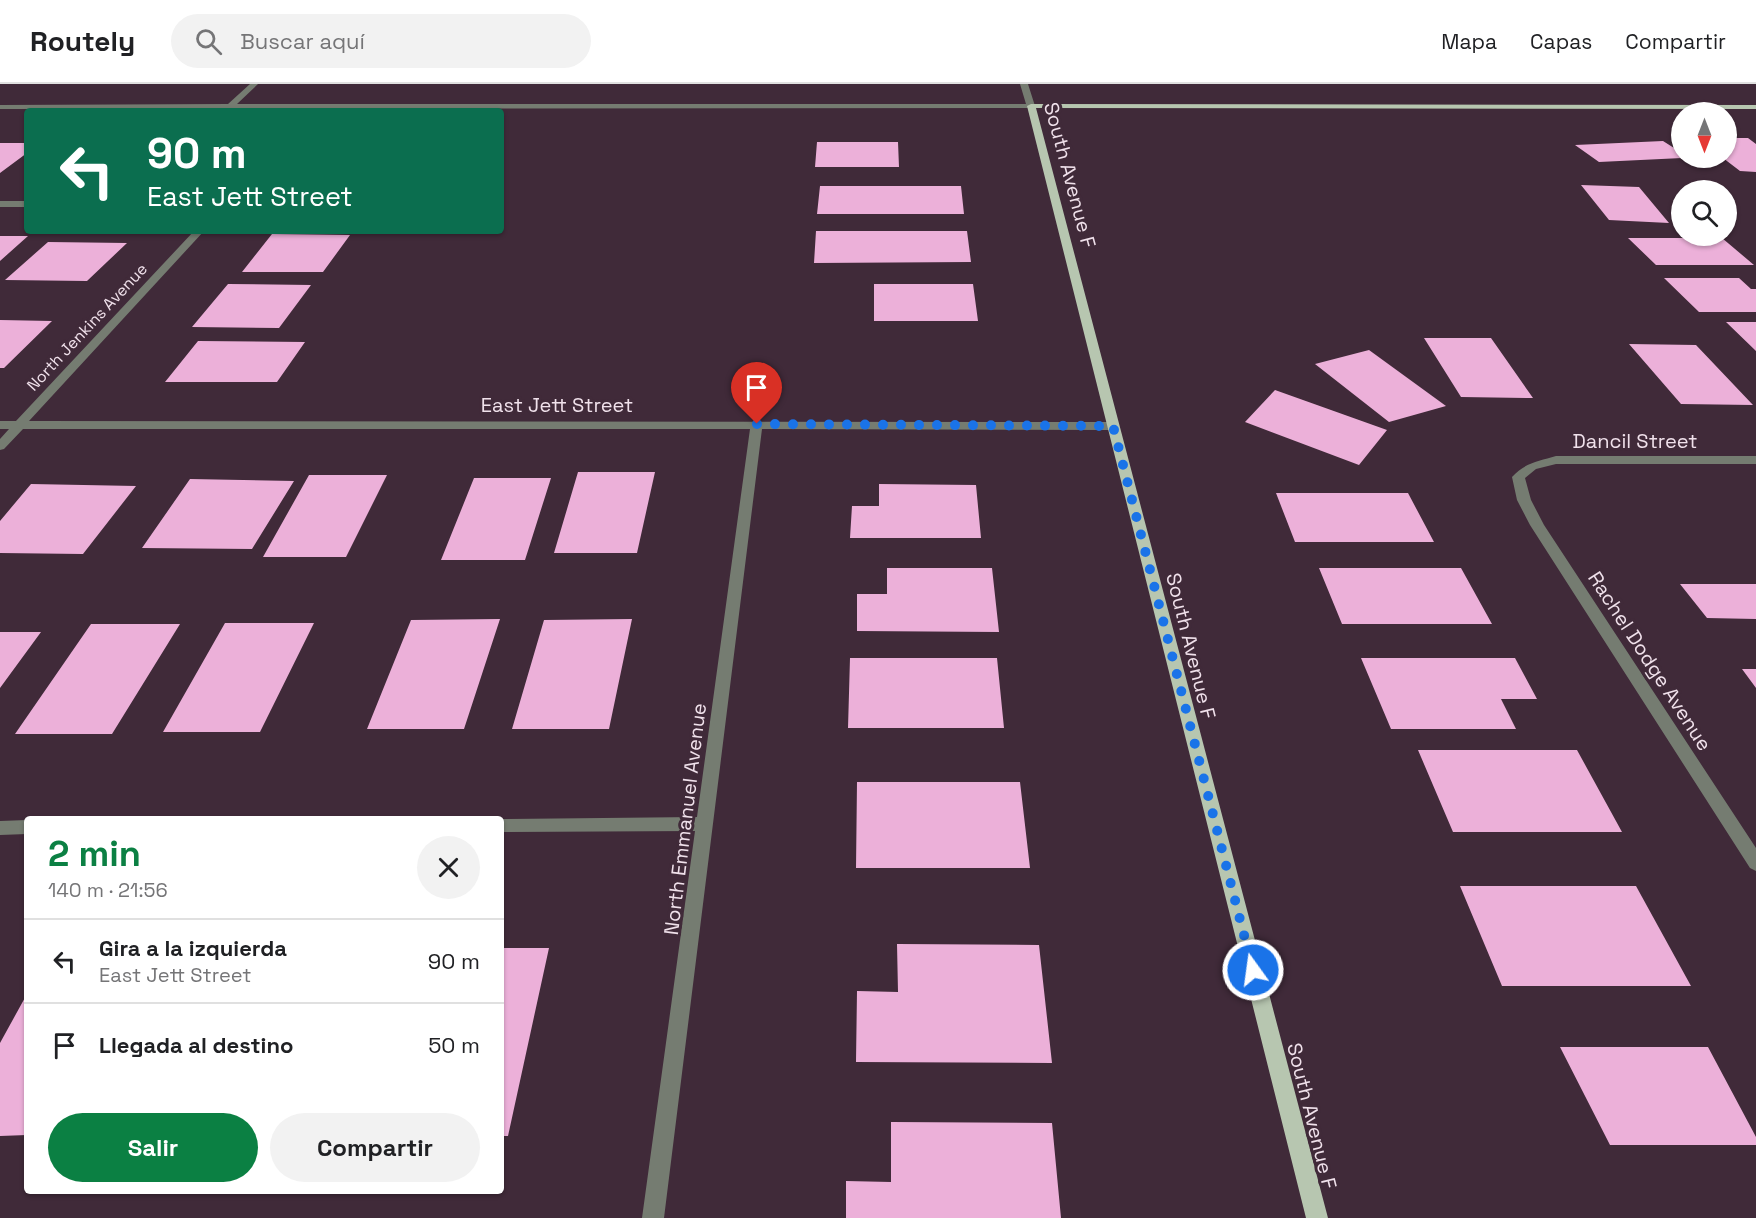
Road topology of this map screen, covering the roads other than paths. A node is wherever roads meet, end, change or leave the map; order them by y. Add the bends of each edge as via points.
1 (254, 84) edge
2 (1024, 84) edge
3 (1030, 106) junction
4 (0, 107) edge
5 (230, 107) junction
6 (1756, 107) edge
7 (0, 204) edge
8 (24, 204) edge
9 (195, 234) edge
10 (757, 424) junction
11 (0, 425) edge
12 (19, 425) junction
13 (1113, 426) junction
14 (0, 446) edge
15 (1756, 460) edge
16 (1518, 477) joint
17 (706, 824) junction
18 (504, 825) edge
19 (24, 827) edge
20 (0, 828) edge
21 (1756, 863) edge
22 (653, 1218) edge
23 (1317, 1218) edge

1 - 5 street
2 - 3 street, South Avenue F
3 - 5 street
3 - 6 main road
3 - 13 main road, South Avenue F
4 - 5 street
7 - 8 street
9 - 12 street, North Jenkins Avenue
10 - 12 street, East Jett Street
10 - 13 street, East Jett Street
10 - 17 street, North Emmanuel Avenue
11 - 12 street, East Jett Street
12 - 14 street, North Jenkins Avenue
13 - 23 main road, South Avenue F
15 - 16 street, Dancil Street via 1556,460 1532,466
16 - 21 street, Rachel Dodge Avenue via 1524,500 1538,525
17 - 18 street
17 - 22 street, North Emmanuel Avenue
19 - 20 street

